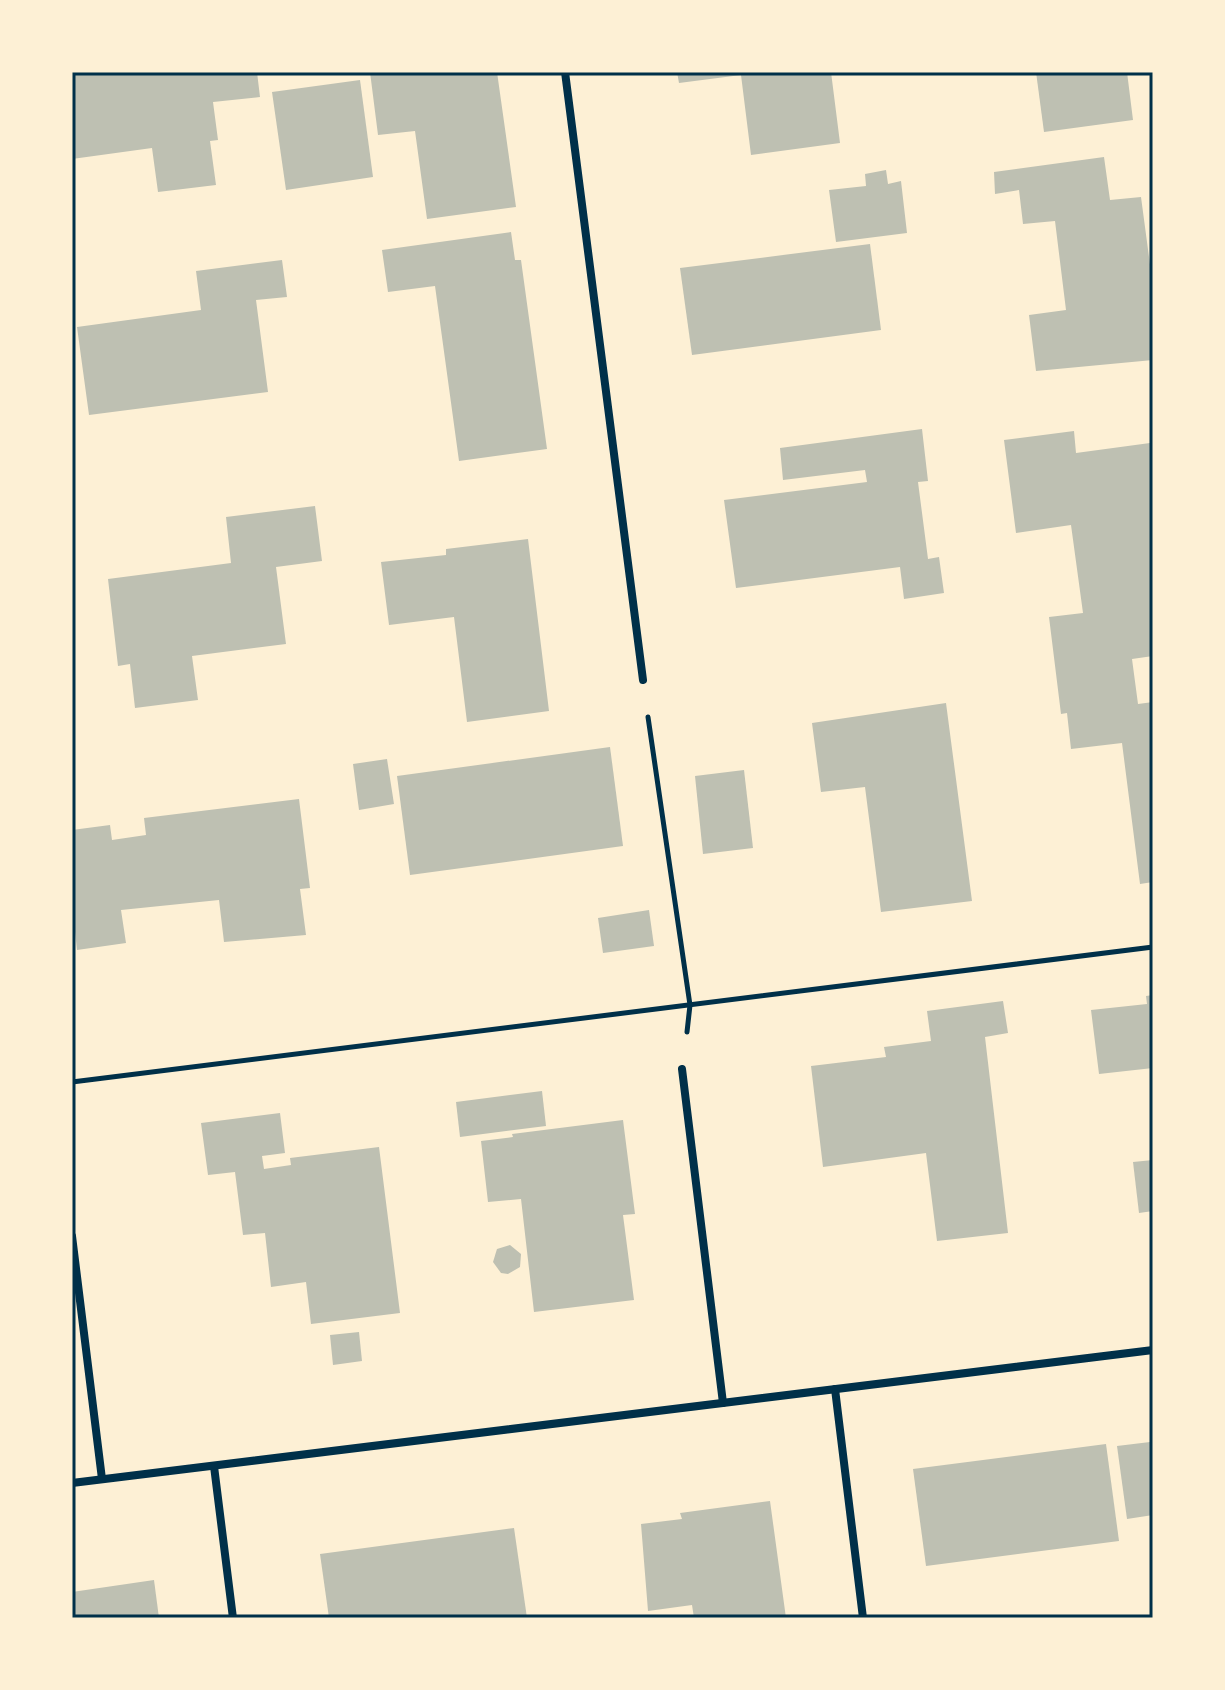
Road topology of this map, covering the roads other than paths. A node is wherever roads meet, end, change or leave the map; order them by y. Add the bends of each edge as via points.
1 (565, 72) edge
2 (643, 680) road end
3 (682, 1069) dead end
4 (72, 1236) edge
5 (1153, 1350) edge
6 (835, 1389) junction
7 (723, 1403) junction
8 (214, 1466) junction
9 (102, 1479) junction
10 (72, 1483) edge
11 (233, 1618) edge
12 (863, 1618) edge

1 - 2 street
3 - 7 street
4 - 9 street
5 - 6 street
6 - 7 street
6 - 12 street
7 - 8 street
8 - 9 street
8 - 11 street
9 - 10 street

